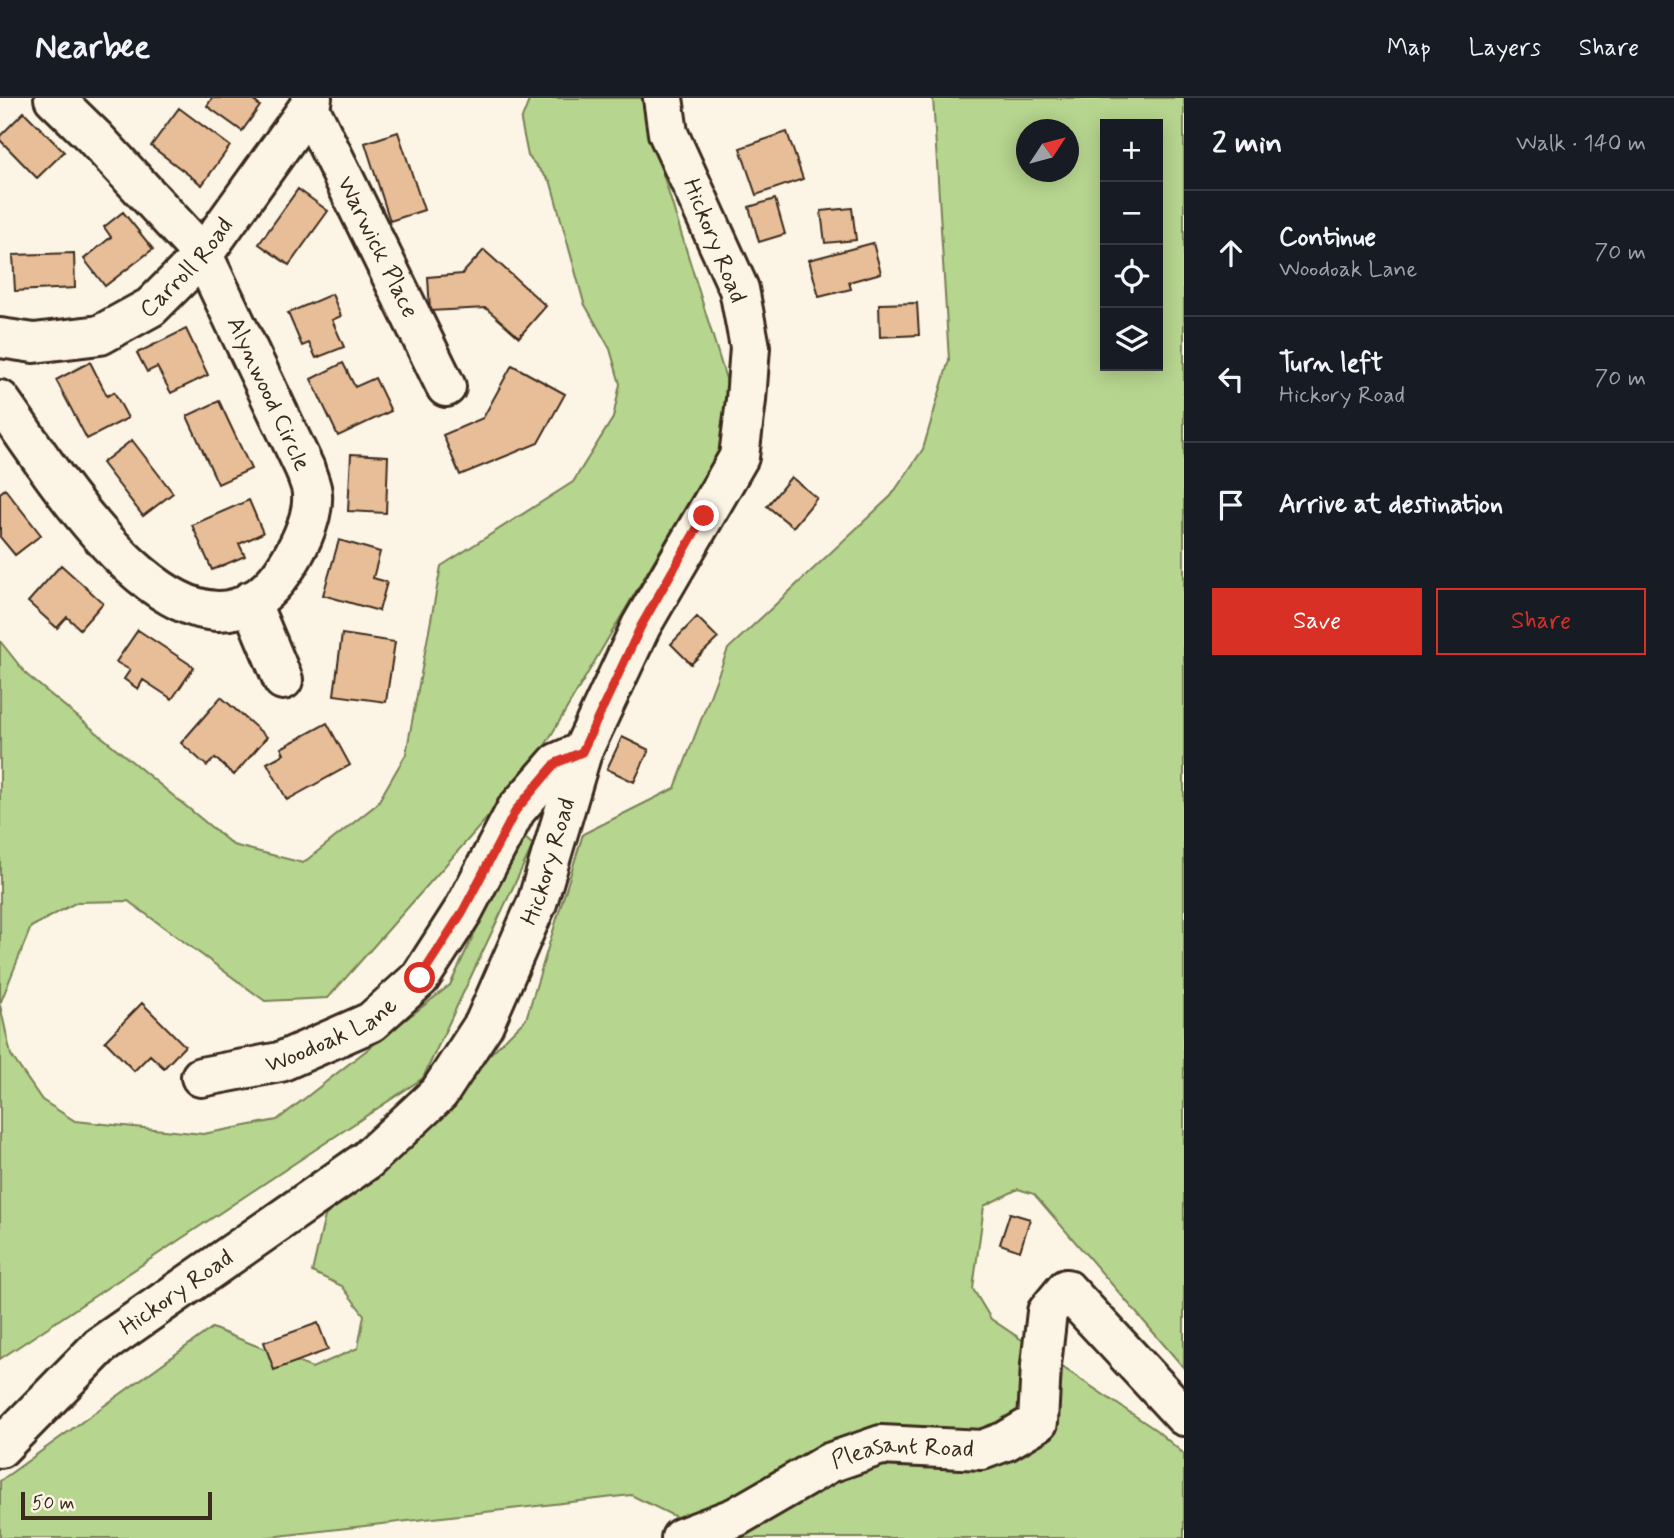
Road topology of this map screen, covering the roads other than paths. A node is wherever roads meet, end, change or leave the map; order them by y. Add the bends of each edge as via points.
1 (54, 98) edge
2 (663, 98) edge
3 (311, 103) edge
4 (203, 255) junction
5 (0, 338) edge
6 (446, 387) dead end
7 (0, 400) edge
8 (250, 601) junction
9 (283, 680) dead end
10 (582, 752) junction
11 (201, 1077) dead end
12 (1184, 1416) edge
13 (0, 1448) edge
14 (681, 1538) edge

1 - 4 street, Alynwood Circle
2 - 10 street, Hickory Road via 668,133 739,289 750,347 739,457 641,626
3 - 4 street, Carroll Road
3 - 6 street, Warwick Place
4 - 5 street, Carroll Road via 151,307 100,335 34,343
4 - 8 street, Alynwood Circle via 305,469 312,495 302,541 282,574
7 - 8 street, Alynwood Circle via 90,524 161,592 206,610 229,611
8 - 9 street
10 - 11 street, Woodoak Lane via 556,763 516,810 463,911 420,978 371,1023 280,1062
10 - 13 street, Hickory Road via 537,903 484,1024 439,1093 367,1160 100,1346
12 - 14 street, Pleasant Road via 1066,1289 1047,1312 1038,1422 982,1450 881,1445 829,1463 736,1517

